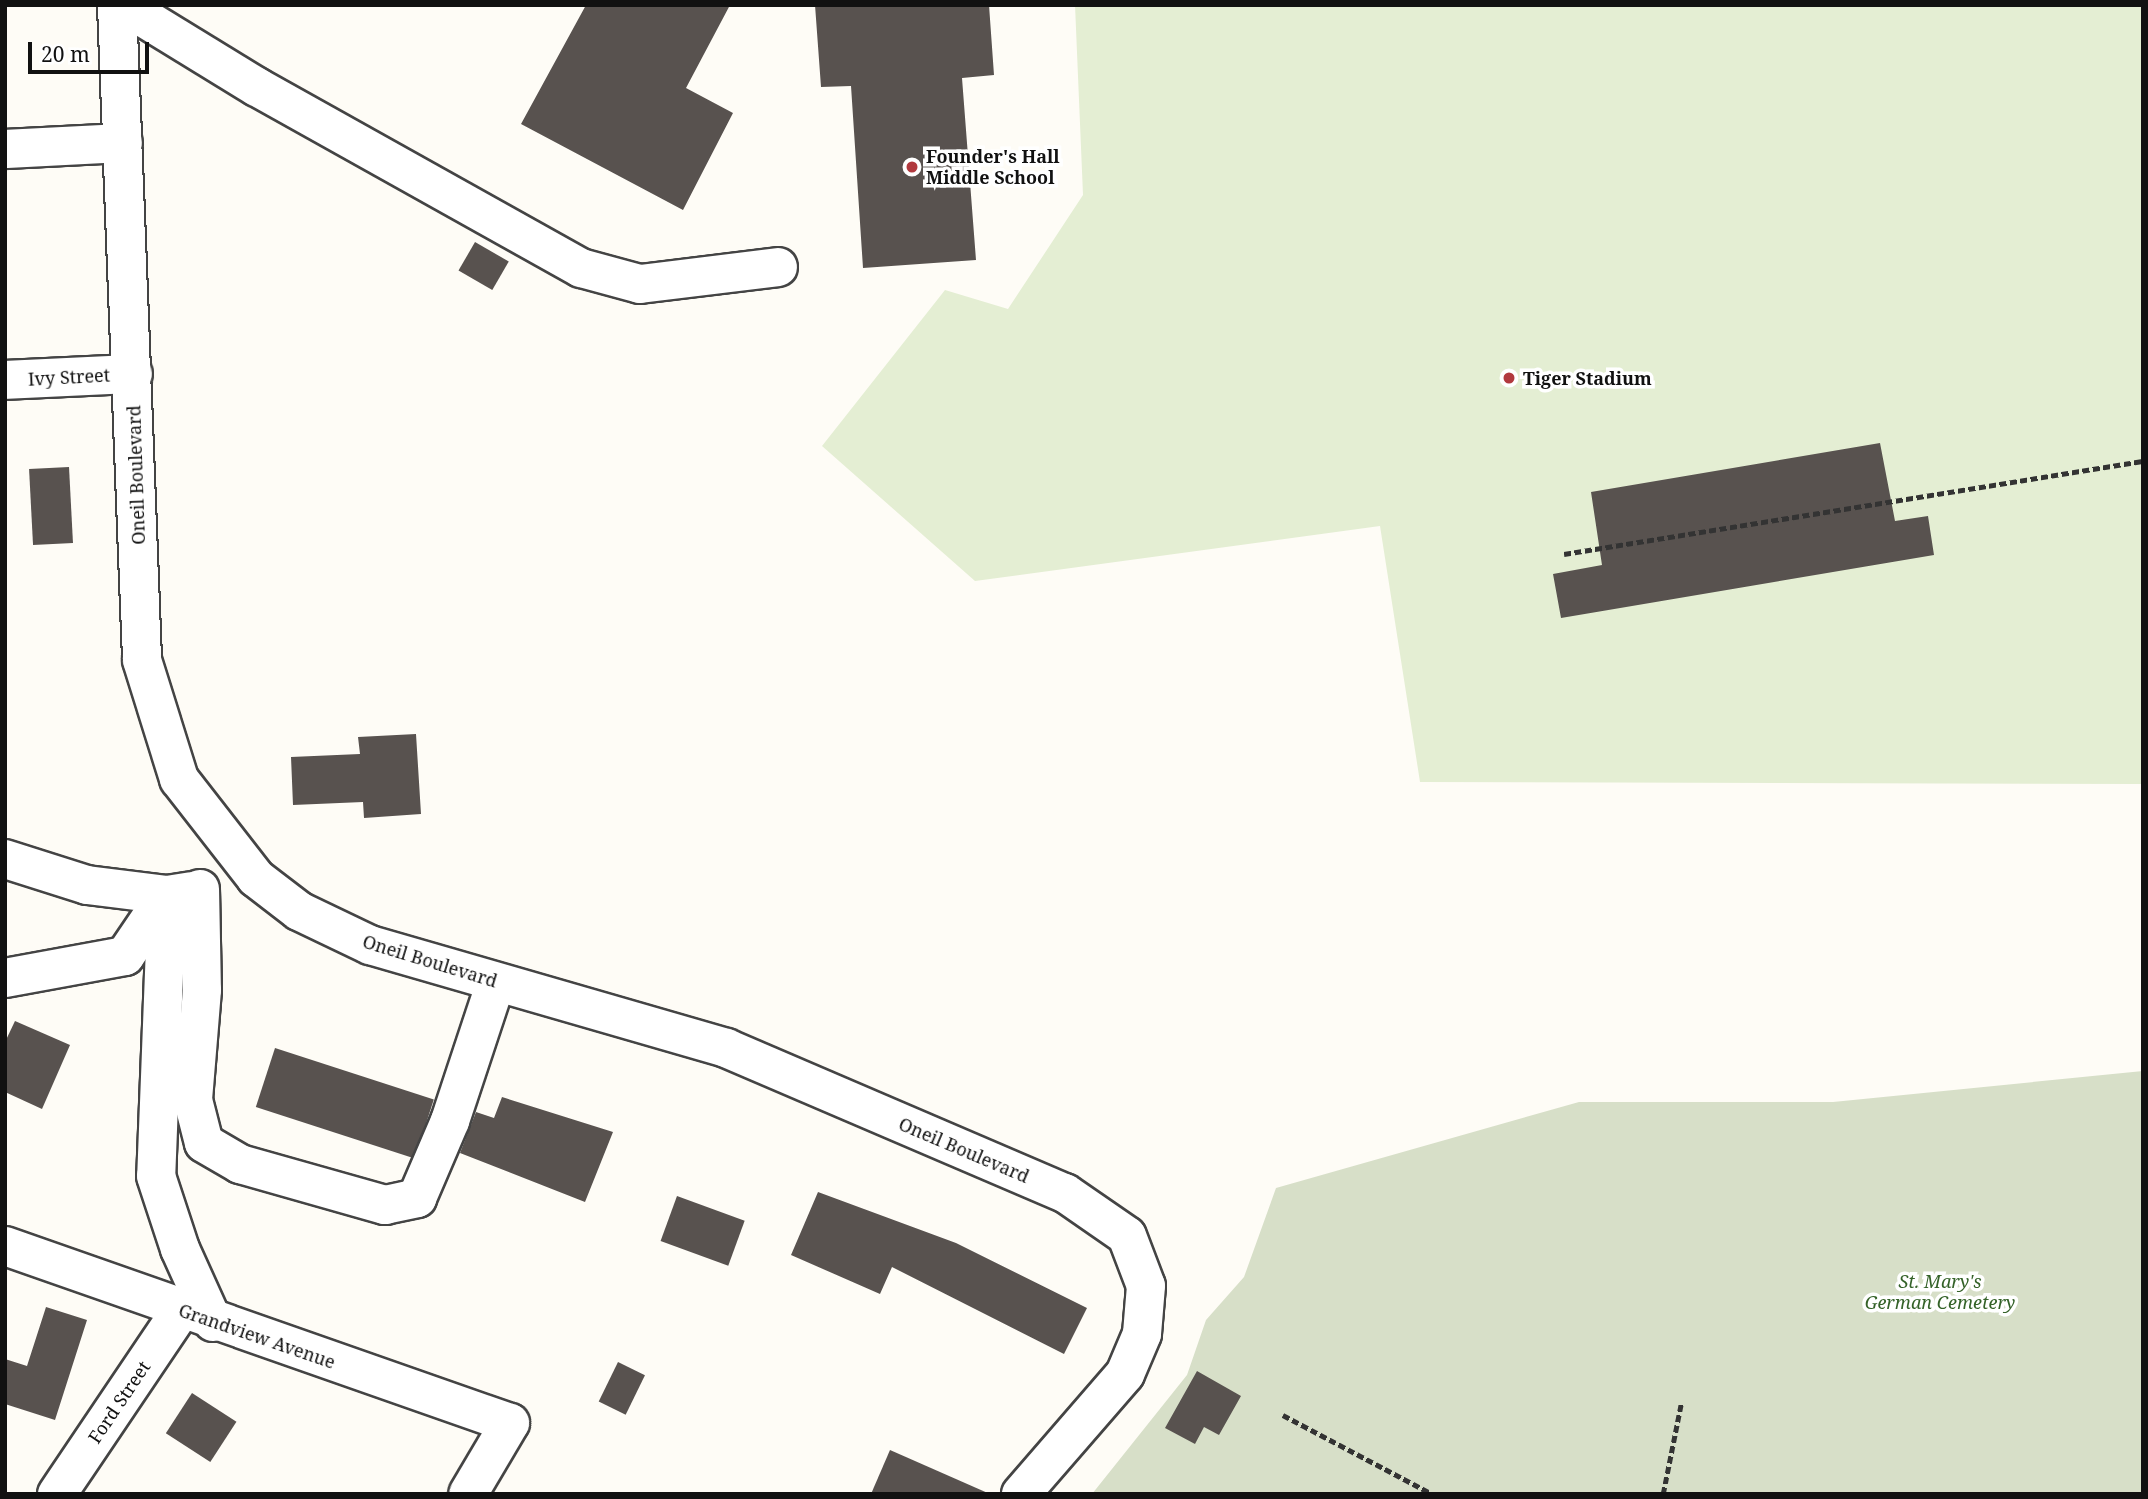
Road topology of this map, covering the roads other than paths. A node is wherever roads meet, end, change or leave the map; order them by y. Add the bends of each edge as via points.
1 (117, 5) edge
2 (123, 5) edge
3 (123, 143) junction
4 (5, 149) edge
5 (778, 267) dead end
6 (133, 374) junction
7 (5, 380) edge
8 (5, 859) edge
9 (256, 878) junction
10 (183, 892) junction
11 (5, 978) edge
12 (496, 982) junction
13 (5, 1246) edge
14 (197, 1316) junction
15 (57, 1494) edge
16 (468, 1494) edge
17 (1021, 1494) edge

1 - 3 street, Oneil Boulevard
2 - 5 street via 257,87 582,268 640,284
3 - 4 street
3 - 6 street, Oneil Boulevard
6 - 7 street, Ivy Street
6 - 9 street, Oneil Boulevard via 142,660 179,779
8 - 10 street via 87,885
9 - 10 street
9 - 12 street, Oneil Boulevard via 299,911 370,945
10 - 11 street via 125,956
10 - 12 street via 202,989 193,1100 204,1143 240,1164 385,1205 417,1198 450,1121
10 - 14 street via 156,1175
12 - 17 street, Oneil Boulevard via 726,1048 1065,1193 1127,1236 1146,1286 1142,1334 1125,1374
13 - 14 street, Grandview Avenue
14 - 15 street, Ford Street
14 - 16 street, Grandview Avenue via 510,1423

